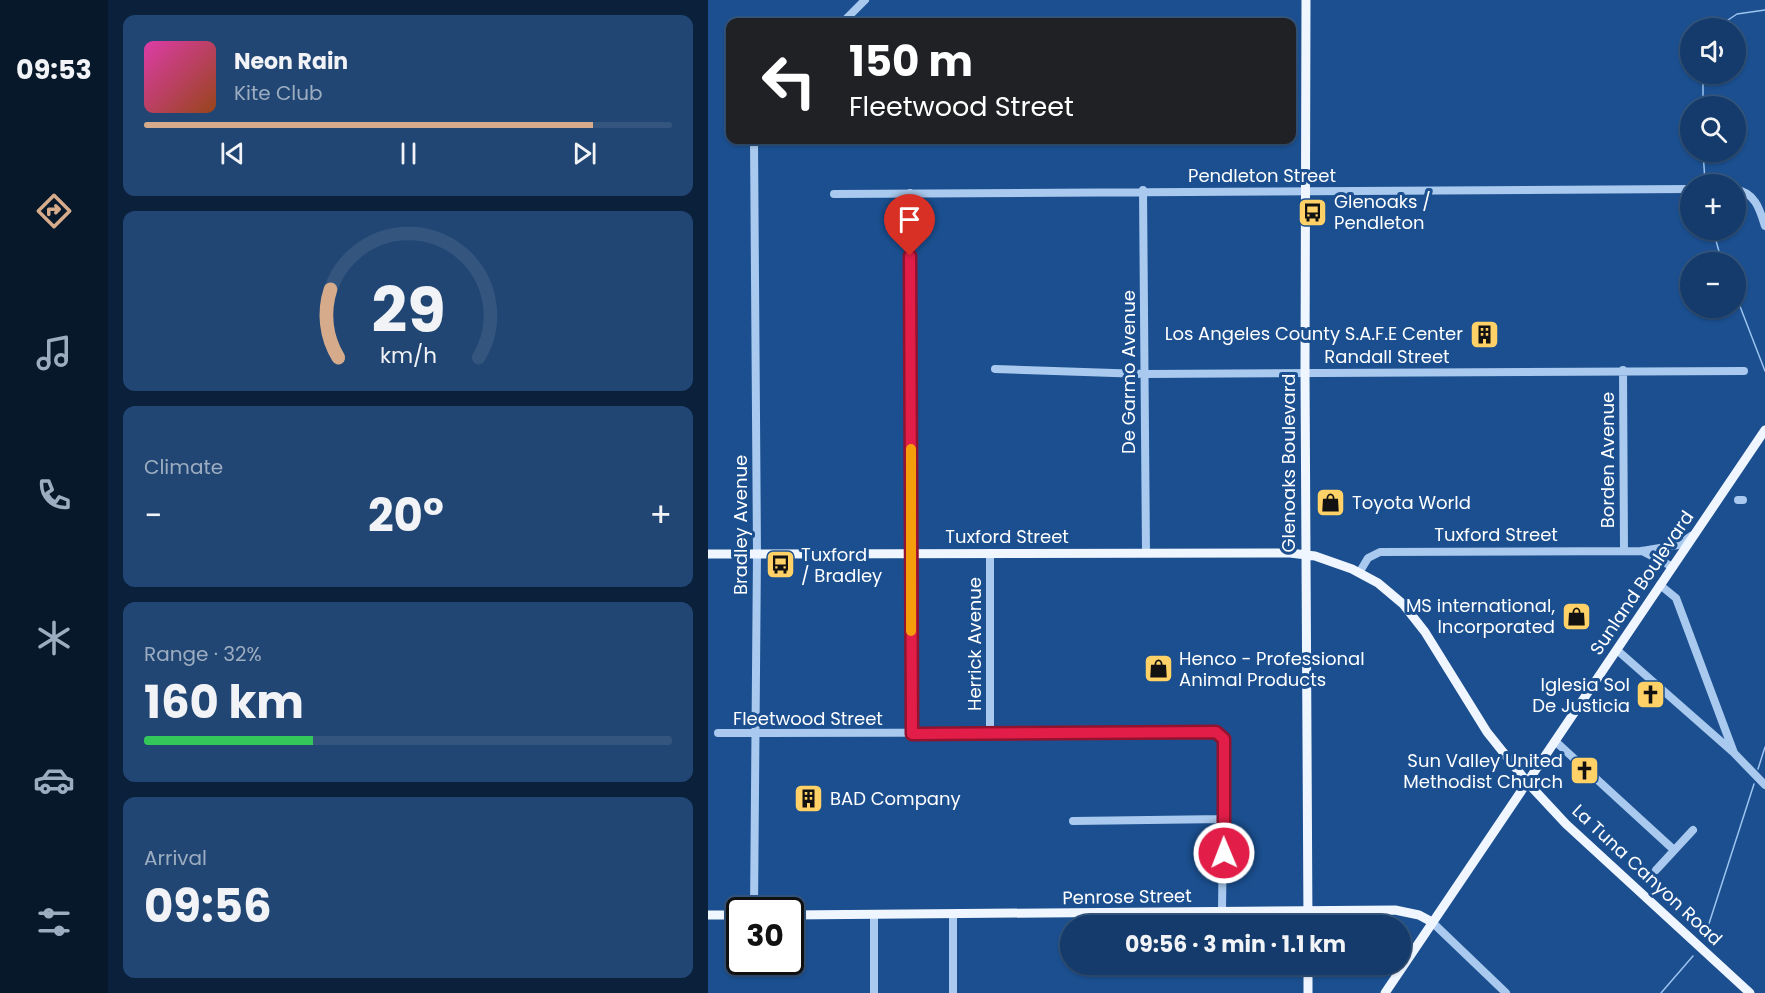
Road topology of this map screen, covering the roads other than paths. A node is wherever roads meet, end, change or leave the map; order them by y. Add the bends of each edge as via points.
1 (865, 0) edge
2 (1306, 0) edge
3 (847, 18) edge
4 (754, 144) edge
5 (1680, 189) edge
6 (1143, 190) junction
7 (1307, 191) junction
8 (910, 193) junction
9 (834, 194) dead end
10 (1746, 195) edge
11 (1765, 226) edge
12 (995, 369) dead end
13 (1623, 370) junction
14 (1744, 371) dead end
15 (1305, 373) junction
16 (1144, 374) junction
17 (1765, 430) edge
18 (1702, 524) junction
19 (1624, 550) junction
20 (1642, 550) junction
21 (757, 553) junction
22 (911, 553) junction
23 (990, 553) junction
24 (1146, 553) junction
25 (708, 554) edge
26 (1306, 554) junction
27 (1672, 567) junction
28 (1359, 573) junction
29 (1660, 585) junction
30 (1617, 650) junction
31 (718, 733) dead end
32 (756, 734) junction
33 (912, 734) junction
34 (990, 734) junction
35 (1555, 741) junction
36 (1734, 753) junction
37 (1527, 782) junction
38 (1765, 784) edge
39 (1224, 819) junction
40 (1072, 821) dead end
41 (1692, 830) dead end
42 (1674, 850) junction
43 (1656, 870) dead end
44 (754, 897) edge
45 (1308, 910) junction
46 (1222, 912) junction
47 (874, 914) junction
48 (708, 915) edge
49 (726, 915) edge
50 (804, 915) edge
51 (953, 915) junction
52 (1308, 915) edge
53 (1432, 922) junction
54 (1308, 975) edge
55 (874, 993) edge
56 (953, 993) edge
57 (1308, 993) edge
58 (1385, 993) edge
59 (1506, 993) edge
60 (1750, 993) edge

1 - 3 street
2 - 7 main road, Glenoaks Boulevard
4 - 21 street, Bradley Avenue
5 - 7 street, Pendleton Street
6 - 7 street, Pendleton Street
6 - 8 street, Pendleton Street
6 - 16 street, De Garmo Avenue
7 - 15 main road, Glenoaks Boulevard
8 - 9 street, Pendleton Street
8 - 22 street
10 - 11 street via 1758,203
12 - 16 street, Randall Street
13 - 14 street, Randall Street
13 - 15 street, Randall Street
13 - 19 street, Borden Avenue
15 - 16 street, Randall Street
15 - 26 main road, Glenoaks Boulevard
16 - 24 street, De Garmo Avenue
17 - 18 main road, Sunland Boulevard
18 - 20 street, Tuxford Street via 1678,545
18 - 27 main road, Sunland Boulevard
19 - 20 street, Tuxford Street
19 - 28 street, Tuxford Street via 1380,552 1368,558
20 - 27 street, Tuxford Street
21 - 22 main road, Tuxford Street
21 - 25 main road, Tuxford Street
21 - 32 street, Bradley Avenue
22 - 23 main road, Tuxford Street
22 - 33 street
23 - 24 main road, Tuxford Street
23 - 34 street, Herrick Avenue
24 - 26 main road, Tuxford Street
26 - 28 main road, La Tuna Canyon Road
26 - 45 main road, Glenoaks Boulevard
27 - 29 main road, Sunland Boulevard
28 - 37 main road, La Tuna Canyon Road via 1385,589 1420,623 1487,732
29 - 30 main road, Sunland Boulevard
29 - 36 street via 1676,598
30 - 35 main road, Sunland Boulevard
30 - 36 street
31 - 32 street, Fleetwood Street
32 - 33 street, Fleetwood Street
32 - 44 street, Bradley Avenue
33 - 34 street, Fleetwood Street
34 - 39 street, Fleetwood Street via 1216,732 1224,739
35 - 37 main road, Sunland Boulevard
35 - 42 street
36 - 38 street
37 - 53 main road, Sunland Boulevard
37 - 60 main road, La Tuna Canyon Road via 1566,824
39 - 40 street
39 - 46 street
41 - 42 street
42 - 43 street
45 - 46 main road, Penrose Street
45 - 52 main road, Glenoaks Boulevard
45 - 53 main road, Penrose Street via 1407,911
46 - 51 main road, Penrose Street
47 - 50 main road, Penrose Street
47 - 51 main road, Penrose Street
47 - 55 street
48 - 49 main road
51 - 56 street
53 - 58 main road, Sunland Boulevard
53 - 59 street, Penrose Street
54 - 57 main road

